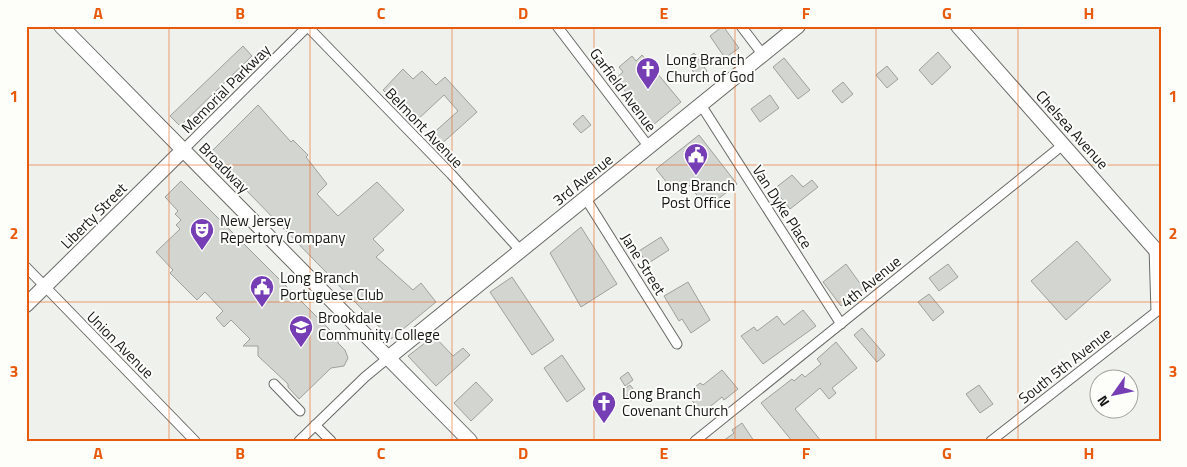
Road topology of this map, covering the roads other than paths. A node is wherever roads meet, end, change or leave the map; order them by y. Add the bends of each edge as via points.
1 (61, 26) edge
2 (557, 26) edge
3 (741, 26) edge
4 (798, 26) edge
5 (958, 26) edge
6 (308, 27) edge
7 (763, 55) junction
8 (701, 105) junction
9 (1064, 144) junction
10 (649, 147) junction
11 (183, 150) junction
12 (586, 199) junction
13 (520, 250) junction
14 (1158, 251) edge
15 (26, 267) edge
16 (45, 287) junction
17 (26, 304) edge
18 (1158, 311) edge
19 (841, 324) junction
20 (677, 344) dead end
21 (388, 358) junction
22 (274, 384) dead end
23 (300, 412) dead end
24 (316, 425) junction
25 (195, 441) edge
26 (300, 441) edge
27 (330, 441) edge
28 (470, 441) edge
29 (695, 441) edge
30 (991, 441) edge

1 - 11 street, Broadway
2 - 10 street, Garfield Avenue
3 - 7 street
4 - 7 street, 3rd Avenue
5 - 9 street, Chelsea Avenue
6 - 11 street, Memorial Parkway
6 - 13 street, Belmont Avenue
7 - 8 street, 3rd Avenue
8 - 10 street, 3rd Avenue
8 - 19 street, Van Dyke Place
9 - 14 street, Chelsea Avenue
9 - 19 street, 4th Avenue
10 - 12 street, 3rd Avenue
11 - 16 street, Liberty Street
11 - 21 street, Broadway
12 - 13 street, 3rd Avenue
12 - 20 street, Jane Street
13 - 21 street, 3rd Avenue
14 - 18 street, South 5th Avenue
15 - 16 street, Union Avenue
16 - 17 street, Liberty Street
16 - 25 street, Union Avenue
18 - 30 street, South 5th Avenue
19 - 29 street, 4th Avenue
21 - 24 street
21 - 28 street, Broadway
22 - 23 street
24 - 26 street
24 - 27 street

